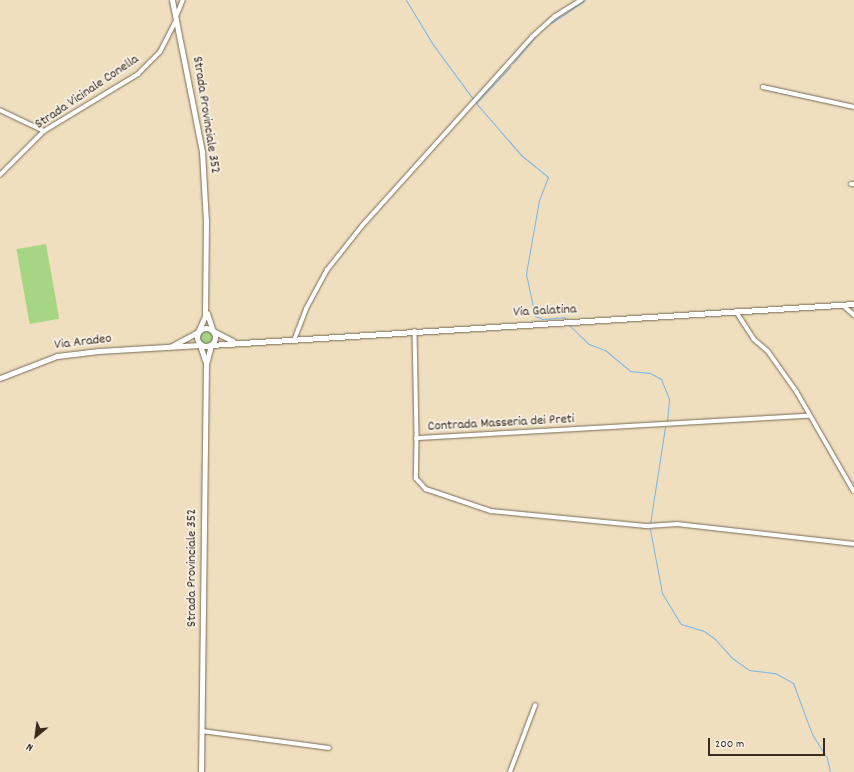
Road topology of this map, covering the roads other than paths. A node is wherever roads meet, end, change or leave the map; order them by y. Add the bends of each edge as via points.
1 (172, 0) edge
2 (183, 0) edge
3 (581, 0) edge
4 (176, 18) junction
5 (763, 87) dead end
6 (854, 107) edge
7 (0, 110) edge
8 (44, 131) junction
9 (0, 175) edge
10 (842, 304) junction
11 (854, 304) edge
12 (206, 308) junction
13 (736, 311) junction
14 (854, 315) edge
15 (213, 331) junction
16 (415, 331) junction
17 (198, 332) junction
18 (294, 338) junction
19 (237, 342) junction
20 (200, 345) junction
21 (211, 345) junction
22 (172, 346) junction
23 (206, 364) junction
24 (0, 378) edge
25 (810, 416) junction
26 (417, 439) junction
27 (854, 491) edge
28 (854, 544) edge
29 (535, 706) dead end
30 (202, 731) junction
31 (329, 748) dead end
32 (201, 772) edge
33 (510, 772) edge

1 - 4 main road, Strada Provinciale 352
2 - 4 street, Strada Vicinale Conella
3 - 18 street via 540,28 362,226 326,270
4 - 8 street, Strada Vicinale Conella via 160,52 138,74
4 - 12 main road, Strada Provinciale 352 via 202,152 206,221
5 - 6 street
7 - 8 street
8 - 9 street, Strada Vicinale Conella
10 - 11 main road, Via Galatina
10 - 13 main road, Via Galatina
10 - 14 street
12 - 15 main road, Strada Provinciale 352
12 - 17 main road, Strada Provinciale 352
13 - 16 main road, Via Galatina
13 - 25 street via 754,340 768,351 793,386
15 - 17 main road via 205,328
15 - 19 main road, Via Galatina
15 - 21 main road via 215,338
16 - 18 main road, Via Galatina
16 - 26 street
17 - 20 main road via 196,338
17 - 22 main road, Via Aradeo
18 - 19 main road, Via Galatina
19 - 21 main road, Via Galatina
20 - 21 main road
20 - 22 main road, Via Aradeo
20 - 23 main road, Strada Provinciale 352
21 - 23 main road, Strada Provinciale 352
22 - 24 main road, Via Aradeo via 57,356
23 - 30 main road, Strada Provinciale 352
25 - 26 street, Contrada Masseria dei Preti
25 - 27 street
26 - 28 street, Contrada Masseria dei Preti via 416,478 426,489 491,511 648,526 677,524
29 - 33 street
30 - 31 street
30 - 32 main road, Strada Provinciale 352

